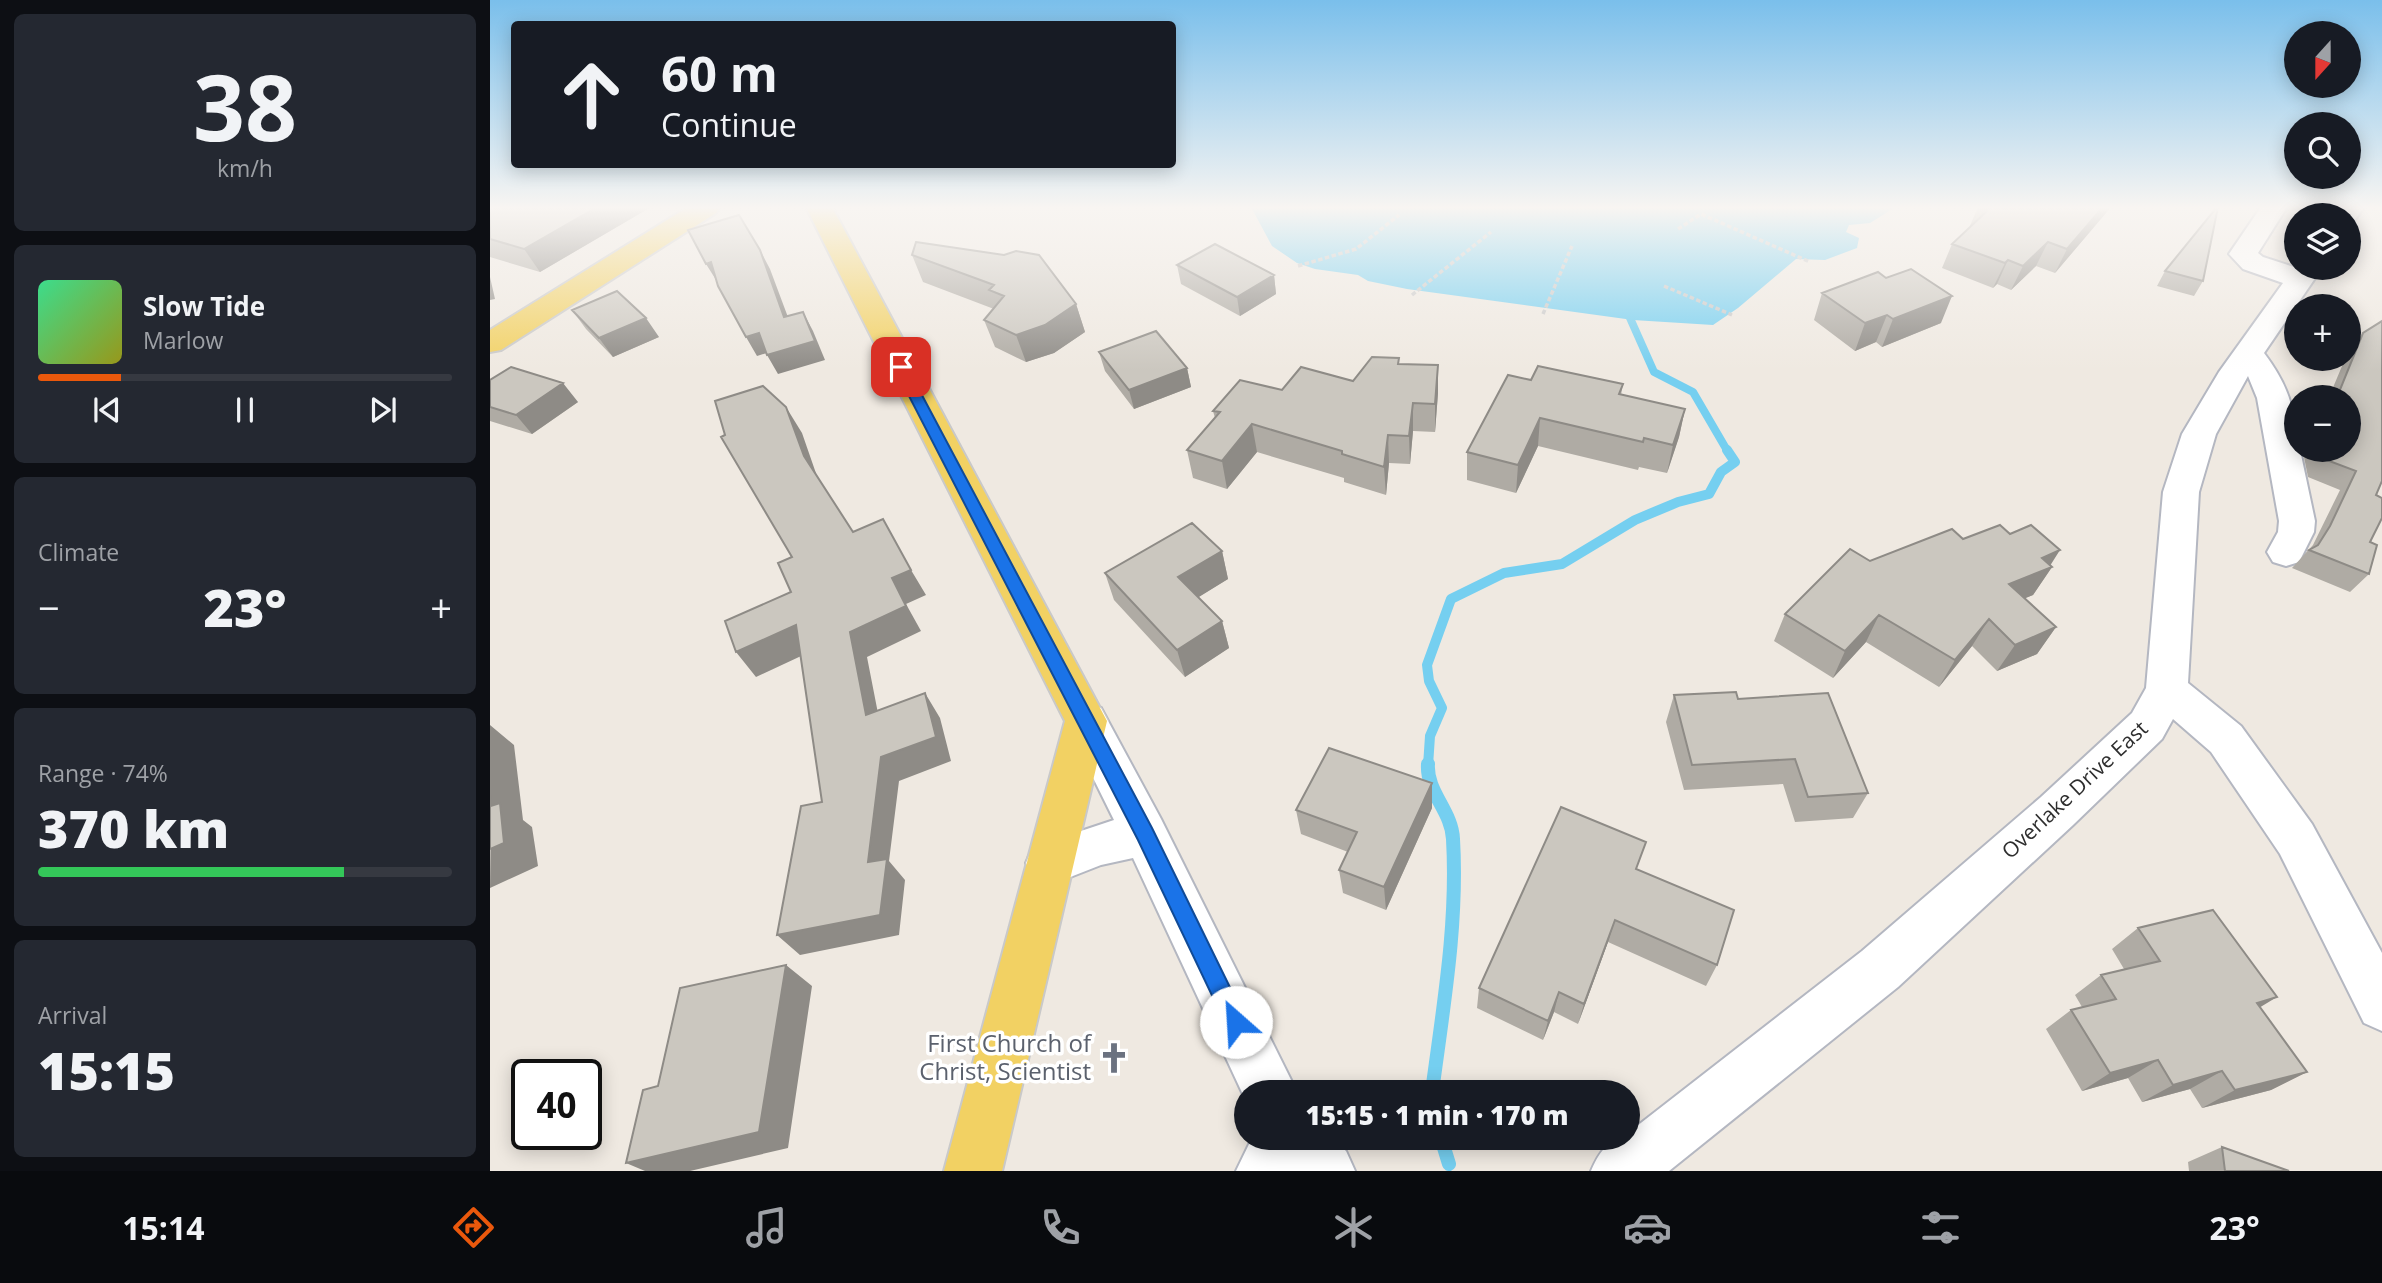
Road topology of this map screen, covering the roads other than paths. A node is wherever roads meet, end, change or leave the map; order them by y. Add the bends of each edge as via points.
1 (620, 262) edge
2 (847, 262) edge
3 (2253, 262) edge
4 (2284, 269) edge
5 (2299, 280) edge
6 (490, 343) edge
7 (2248, 352) junction
8 (2286, 552) dead end
9 (2167, 690) junction
10 (1086, 721) junction
11 (1145, 834) junction
12 (1050, 863) junction
13 (2382, 1005) edge
14 (1264, 1080) edge
15 (1276, 1150) edge
16 (1304, 1150) edge
17 (973, 1171) edge
18 (1265, 1171) edge
19 (1326, 1171) edge
20 (1620, 1171) edge

1 - 6 main road
2 - 10 main road
3 - 4 street
5 - 7 street, Overlake Drive East
7 - 8 street via 2268,380 2281,429 2297,521
7 - 9 street, Overlake Drive East via 2199,433 2181,492
9 - 13 street via 2226,739 2295,839
9 - 20 street, Overlake Drive East via 2147,726 1880,969
10 - 11 street
10 - 12 main road
11 - 12 street via 1100,844
11 - 14 street
12 - 17 main road
15 - 18 street
16 - 19 street

